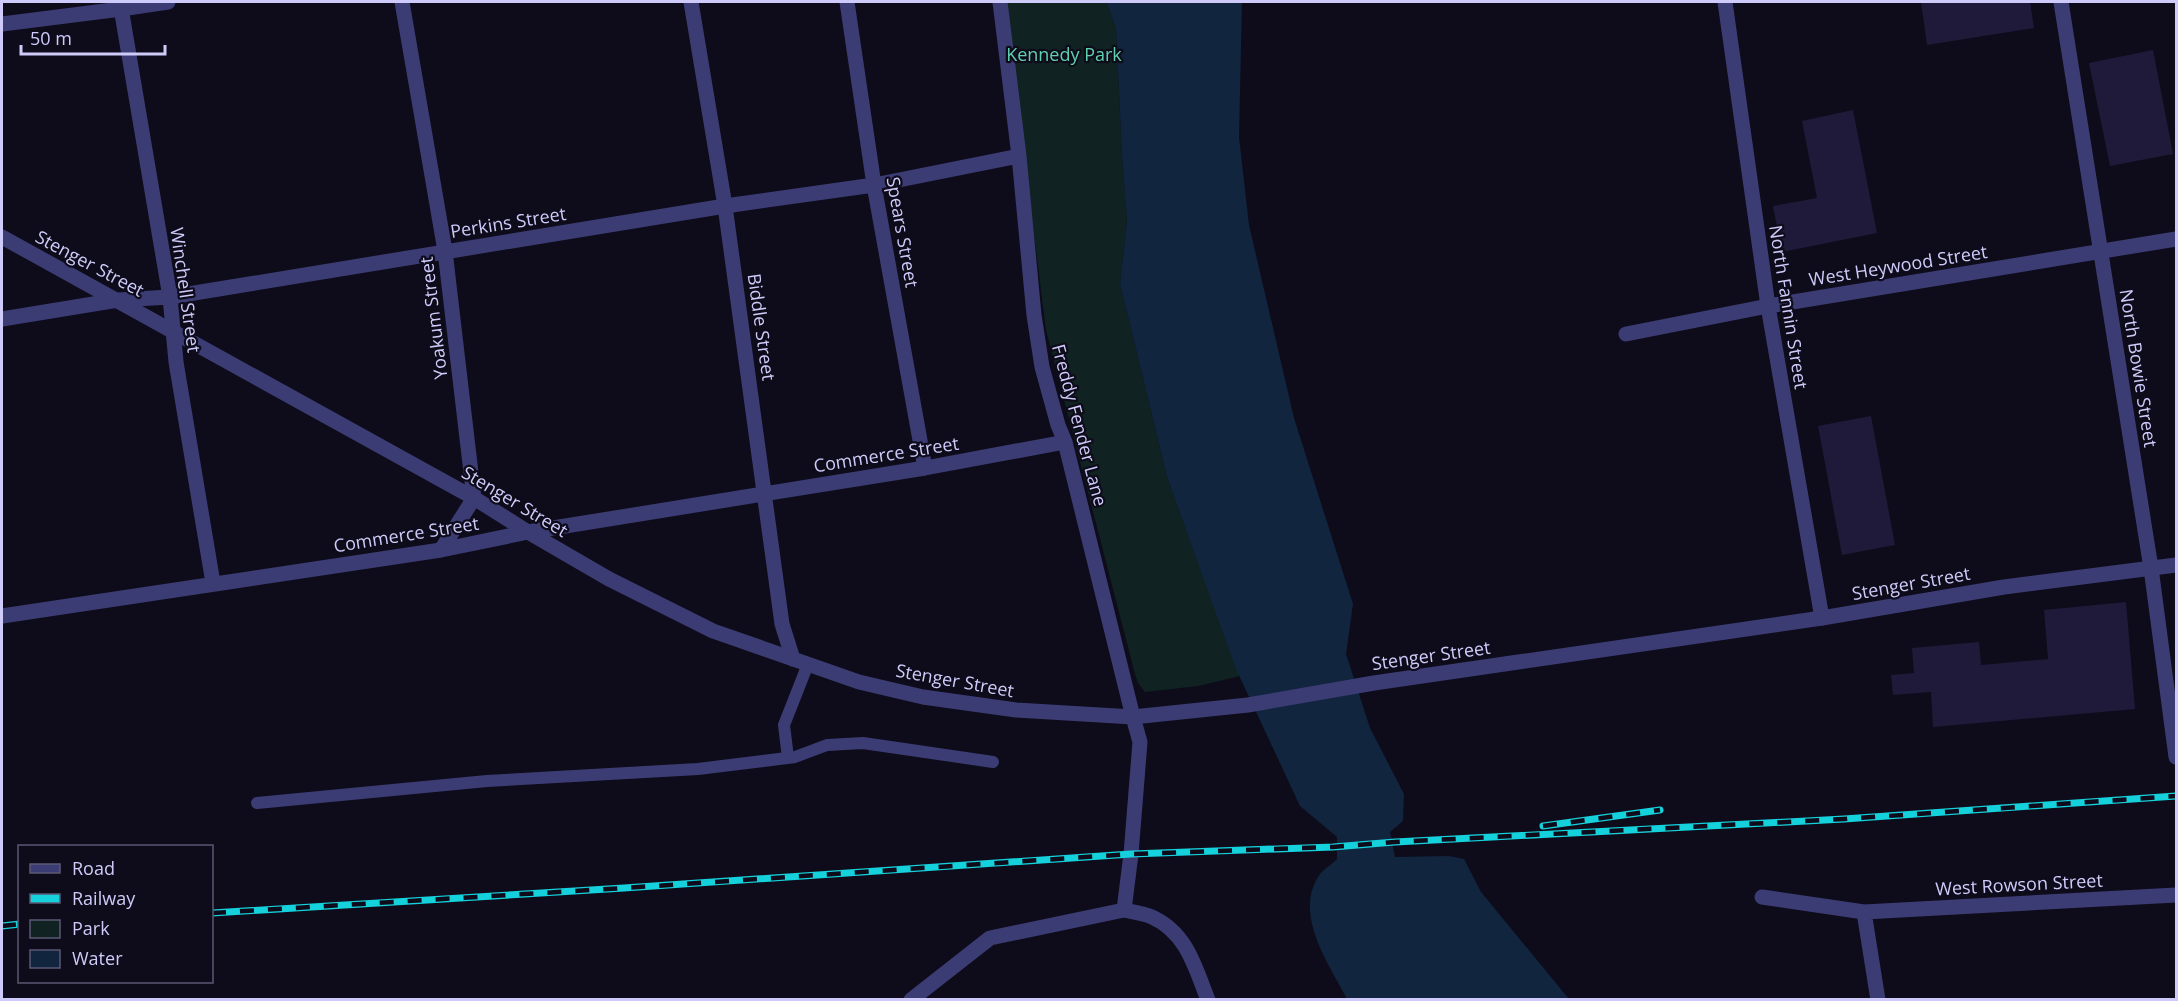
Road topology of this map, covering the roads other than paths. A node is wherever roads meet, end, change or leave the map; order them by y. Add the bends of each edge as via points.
1 (168, 2) edge
2 (402, 2) edge
3 (690, 2) edge
4 (847, 2) edge
5 (1000, 2) edge
6 (1725, 2) edge
7 (2061, 2) edge
8 (121, 5) edge
9 (2, 24) edge
10 (1019, 156) junction
11 (874, 185) junction
12 (725, 206) junction
13 (2, 237) edge
14 (2176, 239) edge
15 (445, 251) junction
16 (2100, 251) junction
17 (170, 297) junction
18 (118, 300) junction
19 (1768, 306) junction
20 (2, 319) edge
21 (174, 331) junction
22 (1626, 334) dead end
23 (1065, 442) junction
24 (926, 468) junction
25 (765, 494) junction
26 (474, 498) junction
27 (528, 532) junction
28 (441, 550) junction
29 (2176, 564) edge
30 (2151, 568) junction
31 (213, 583) junction
32 (2, 616) edge
33 (1822, 618) junction
34 (793, 659) junction
35 (808, 664) junction
36 (1133, 717) junction
37 (2175, 741) edge
38 (788, 758) junction
39 (2176, 758) edge
40 (993, 762) dead end
41 (257, 803) dead end
42 (2176, 895) edge
43 (1762, 897) dead end
44 (1124, 910) junction
45 (1864, 912) junction
46 (911, 999) edge
47 (1208, 999) edge
48 (1878, 999) edge

1 - 8 street
2 - 15 street, Yoakum Street
3 - 12 street, Biddle Street
4 - 11 street, Spears Street
5 - 10 street, Freddy Fender Lane
6 - 19 street, North Fannin Street
7 - 16 street, North Bowie Street
8 - 9 street
8 - 17 street, Winchell Street
10 - 11 street, Perkins Street
10 - 23 street, Freddy Fender Lane via 1042,367
11 - 12 street, Perkins Street
11 - 24 street, Spears Street
12 - 15 street, Perkins Street
12 - 25 street, Biddle Street
13 - 18 street, Stenger Street
14 - 16 street, West Heywood Street
15 - 17 street, Perkins Street
15 - 26 street, Yoakum Street
16 - 19 street, West Heywood Street
16 - 30 street, North Bowie Street
17 - 18 street, Perkins Street
17 - 21 street, Winchell Street
18 - 20 street, Perkins Street
18 - 21 street, Stenger Street
19 - 22 street, West Heywood Street
19 - 33 street, North Fannin Street
21 - 26 street, Stenger Street
21 - 31 street, Winchell Street
23 - 24 street, Commerce Street
23 - 36 street, Freddy Fender Lane
24 - 25 street, Commerce Street
25 - 27 street, Commerce Street
25 - 34 street, Biddle Street via 782,624
26 - 27 street, Stenger Street
26 - 28 street
27 - 28 street, Commerce Street
27 - 34 street, Stenger Street via 609,579 712,631
28 - 31 street, Commerce Street
29 - 30 street, Stenger Street
30 - 33 street, Stenger Street via 2004,587
30 - 37 street, North Bowie Street
31 - 32 street, Commerce Street
33 - 36 street, Stenger Street via 1248,705
34 - 35 street, Stenger Street
35 - 36 street, Stenger Street via 859,682 923,697 1016,710
35 - 38 lane via 784,725
36 - 44 street, Freddy Fender Lane via 1140,742
37 - 39 street, North Bowie Street
38 - 40 lane via 827,745 863,743
38 - 41 lane
42 - 45 street, West Rowson Street
43 - 45 street, West Rowson Street
44 - 46 street via 990,938
44 - 47 street via 1150,916 1186,946
45 - 48 street

